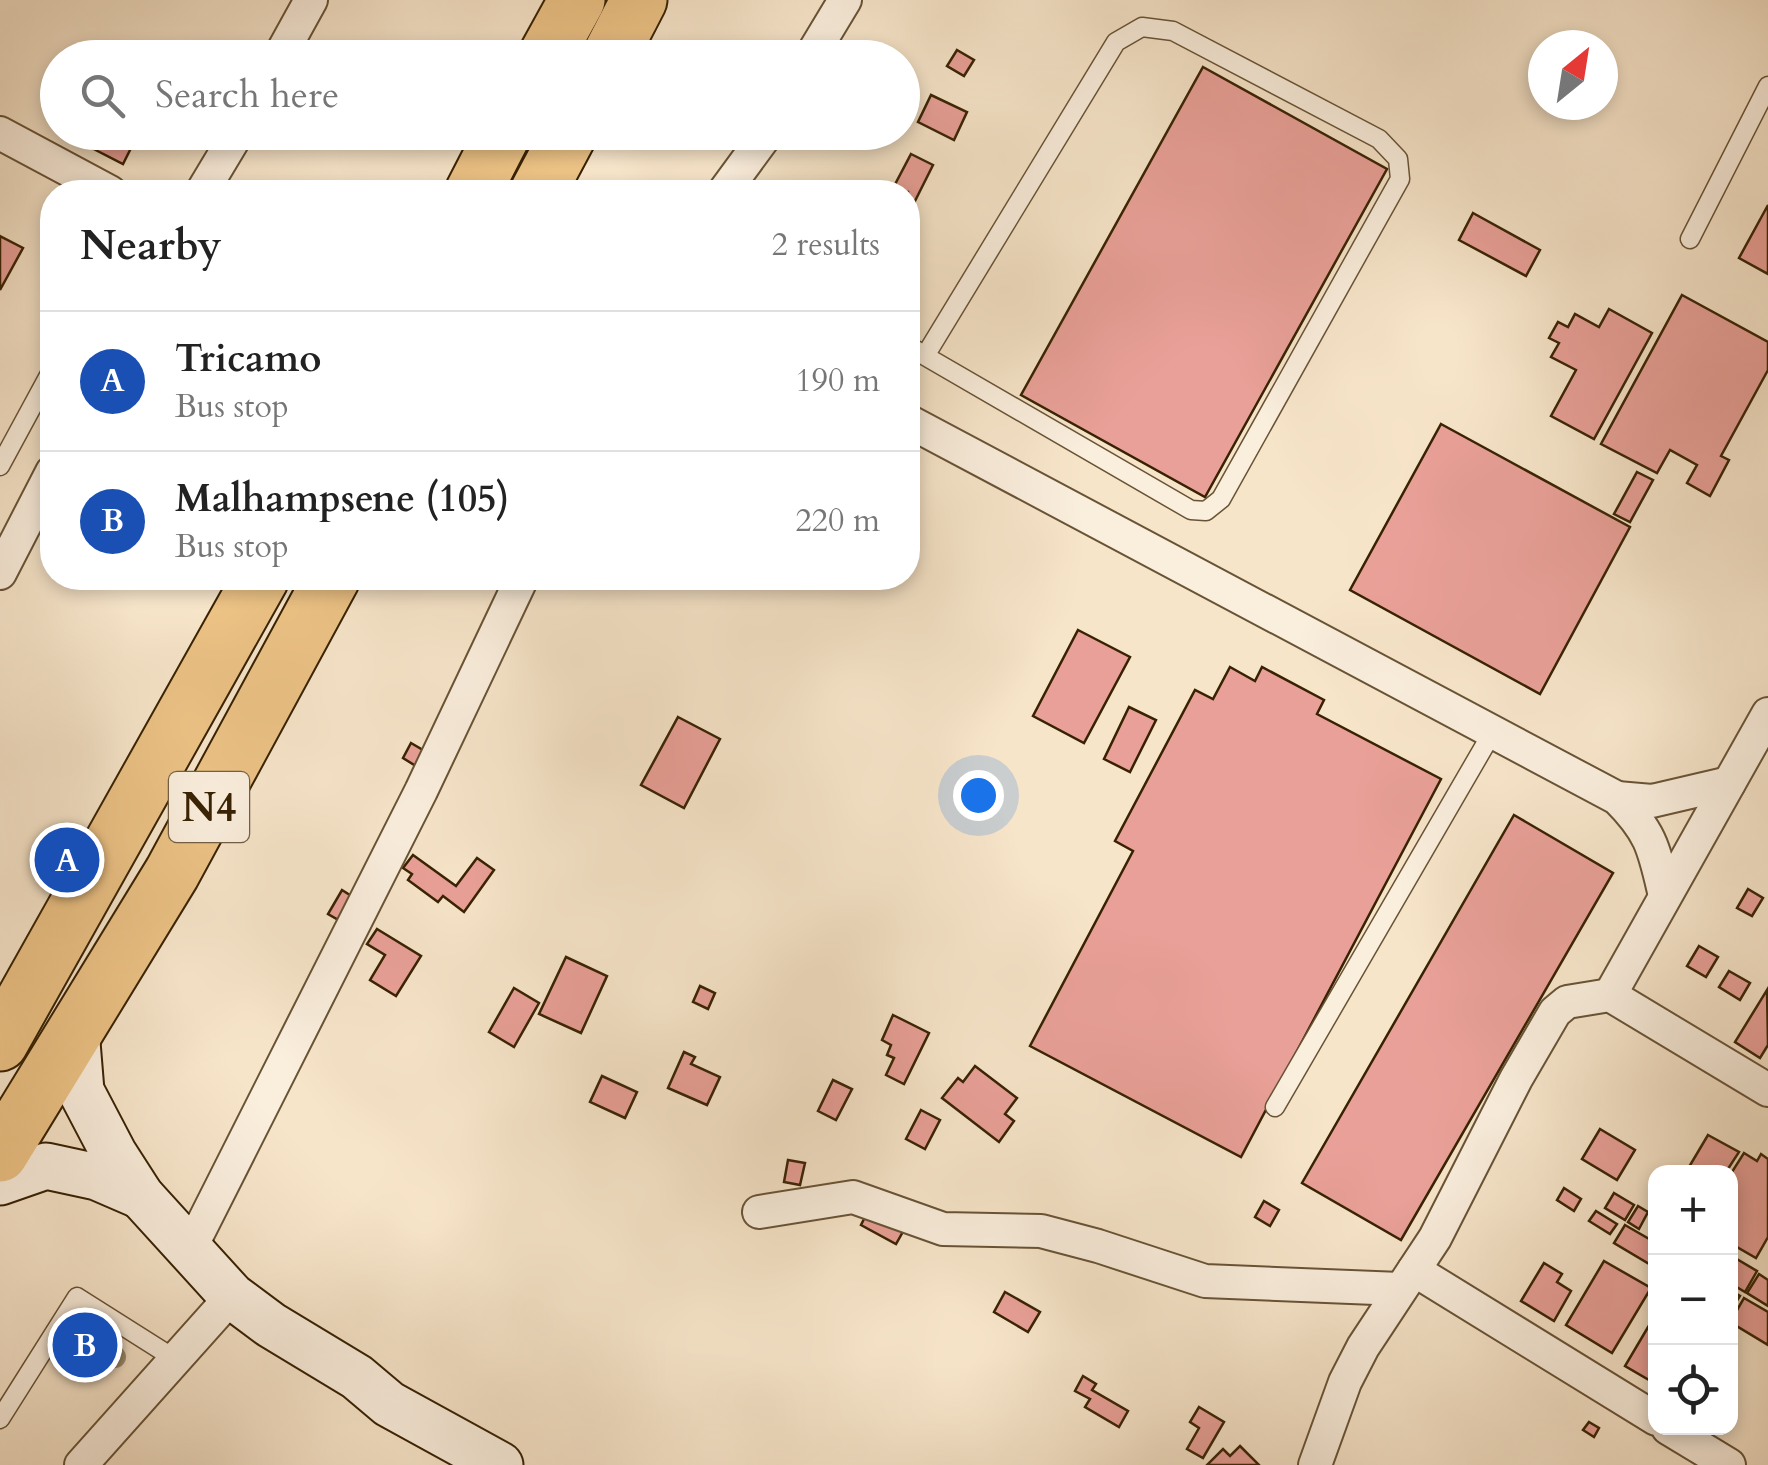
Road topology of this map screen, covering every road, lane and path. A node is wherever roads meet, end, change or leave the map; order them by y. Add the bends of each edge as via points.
1 (311, 0) edge
2 (577, 0) edge
3 (639, 0) edge
4 (845, 0) edge
5 (290, 40) edge
6 (555, 40) edge
7 (618, 40) edge
8 (821, 40) edge
9 (1768, 86) edge
10 (0, 133) edge
11 (227, 150) edge
12 (755, 150) edge
13 (88, 180) edge
14 (209, 180) edge
15 (733, 180) edge
16 (1690, 239) dead end
17 (920, 352) edge
18 (926, 356) junction
19 (40, 392) edge
20 (920, 427) edge
21 (0, 466) edge
22 (40, 495) edge
23 (0, 573) edge
24 (254, 590) edge
25 (325, 590) edge
26 (516, 590) edge
27 (1768, 714) edge
28 (1492, 733) junction
29 (1728, 783) junction
30 (1617, 798) junction
31 (1665, 896) junction
32 (1610, 994) junction
33 (76, 1030) junction
34 (2, 1036) edge
35 (1768, 1090) edge
36 (1275, 1107) dead end
37 (3, 1148) edge
38 (140, 1196) junction
39 (758, 1212) dead end
40 (189, 1251) junction
41 (1407, 1279) junction
42 (232, 1296) junction
43 (175, 1360) junction
44 (1648, 1415) edge
45 (0, 1419) edge
46 (1680, 1435) edge
47 (81, 1465) edge
48 (500, 1465) edge
49 (1315, 1465) edge
50 (1729, 1465) edge

1 - 5 street
2 - 6 highway
3 - 7 highway
4 - 8 street
9 - 16 lane
10 - 13 street
11 - 14 street
12 - 15 street
17 - 18 lane
18 - 18 lane via 1116,42 1142,27 1173,31 1378,139 1398,159 1400,179 1222,499 1206,511 1191,510
19 - 21 lane
20 - 28 street
22 - 23 street
24 - 34 highway, N4
25 - 33 highway, N4 via 180,858
26 - 40 street
27 - 29 street
28 - 30 street
28 - 36 lane
29 - 30 street via 1652,801
29 - 31 street
30 - 31 street via 1653,843
31 - 32 street
32 - 35 street
32 - 41 street via 1567,1002 1555,1012
33 - 37 highway, N4
33 - 38 street via 81,1092
37 - 38 street
38 - 40 street
39 - 41 street via 852,1198 944,1230 1042,1231 1205,1281
40 - 42 street
41 - 44 street
41 - 49 street via 1345,1382
42 - 43 street
42 - 48 street via 388,1404
43 - 45 lane via 77,1297
43 - 47 street
46 - 50 street

